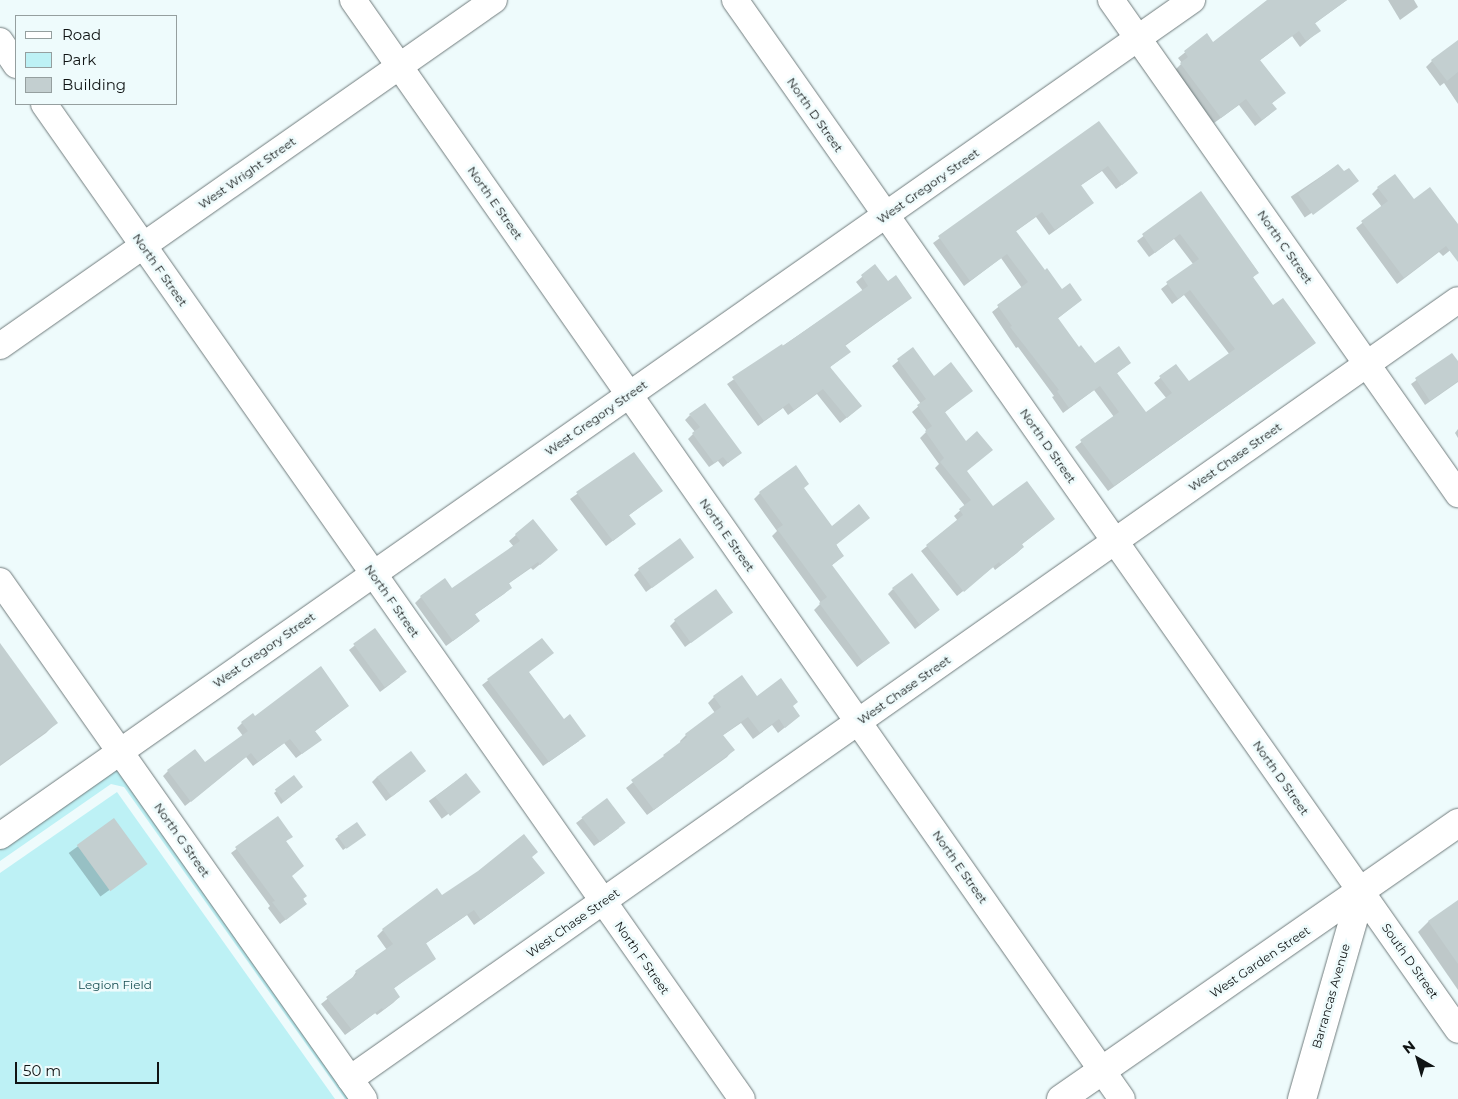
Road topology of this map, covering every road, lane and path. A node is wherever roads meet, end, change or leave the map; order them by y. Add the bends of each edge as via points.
1 (353, 0) edge
2 (494, 0) edge
3 (735, 0) edge
4 (1111, 0) edge
5 (1192, 0) edge
6 (1138, 38) junction
7 (0, 41) edge
8 (15, 64) edge
9 (399, 66) junction
10 (45, 105) edge
11 (886, 215) junction
12 (143, 246) junction
13 (1458, 300) edge
14 (0, 346) edge
15 (1367, 364) junction
16 (629, 395) junction
17 (1458, 494) edge
18 (1115, 541) junction
19 (373, 574) junction
20 (0, 581) edge
21 (859, 722) junction
22 (120, 752) junction
23 (1458, 823) edge
24 (0, 836) edge
25 (1361, 892) junction
26 (603, 902) junction
27 (1458, 1030) edge
28 (1102, 1070) junction
29 (357, 1089) edge
30 (742, 1099) edge
31 (1061, 1099) edge
32 (1122, 1099) edge
33 (1302, 1099) edge

1 - 9 street, North E Street
2 - 9 street, West Wright Street
3 - 11 street, North D Street
4 - 6 street, North C Street
5 - 6 street, West Gregory Street
6 - 11 street, West Gregory Street
6 - 15 street, North C Street
7 - 8 street
9 - 12 street, West Wright Street
9 - 16 street, North E Street
10 - 12 street, North F Street
11 - 16 street, West Gregory Street
11 - 18 street, North D Street
12 - 14 street, West Wright Street
12 - 19 street, North F Street
13 - 15 street, West Chase Street
15 - 17 street, North C Street
15 - 18 street, West Chase Street
16 - 19 street, West Gregory Street
16 - 21 street, North E Street
18 - 21 street, West Chase Street
18 - 25 street, North D Street
19 - 22 street, West Gregory Street
19 - 26 street, North F Street
20 - 22 street, North G Street
21 - 26 street, West Chase Street
21 - 28 street, North E Street
22 - 24 street, West Gregory Street
22 - 29 street, North G Street
23 - 25 main road, West Garden Street
25 - 27 street, South D Street
25 - 28 main road, West Garden Street
25 - 33 main road, Barrancas Avenue
26 - 29 street, West Chase Street
26 - 30 street, North F Street
28 - 31 main road, West Garden Street
28 - 32 street, North E Street

